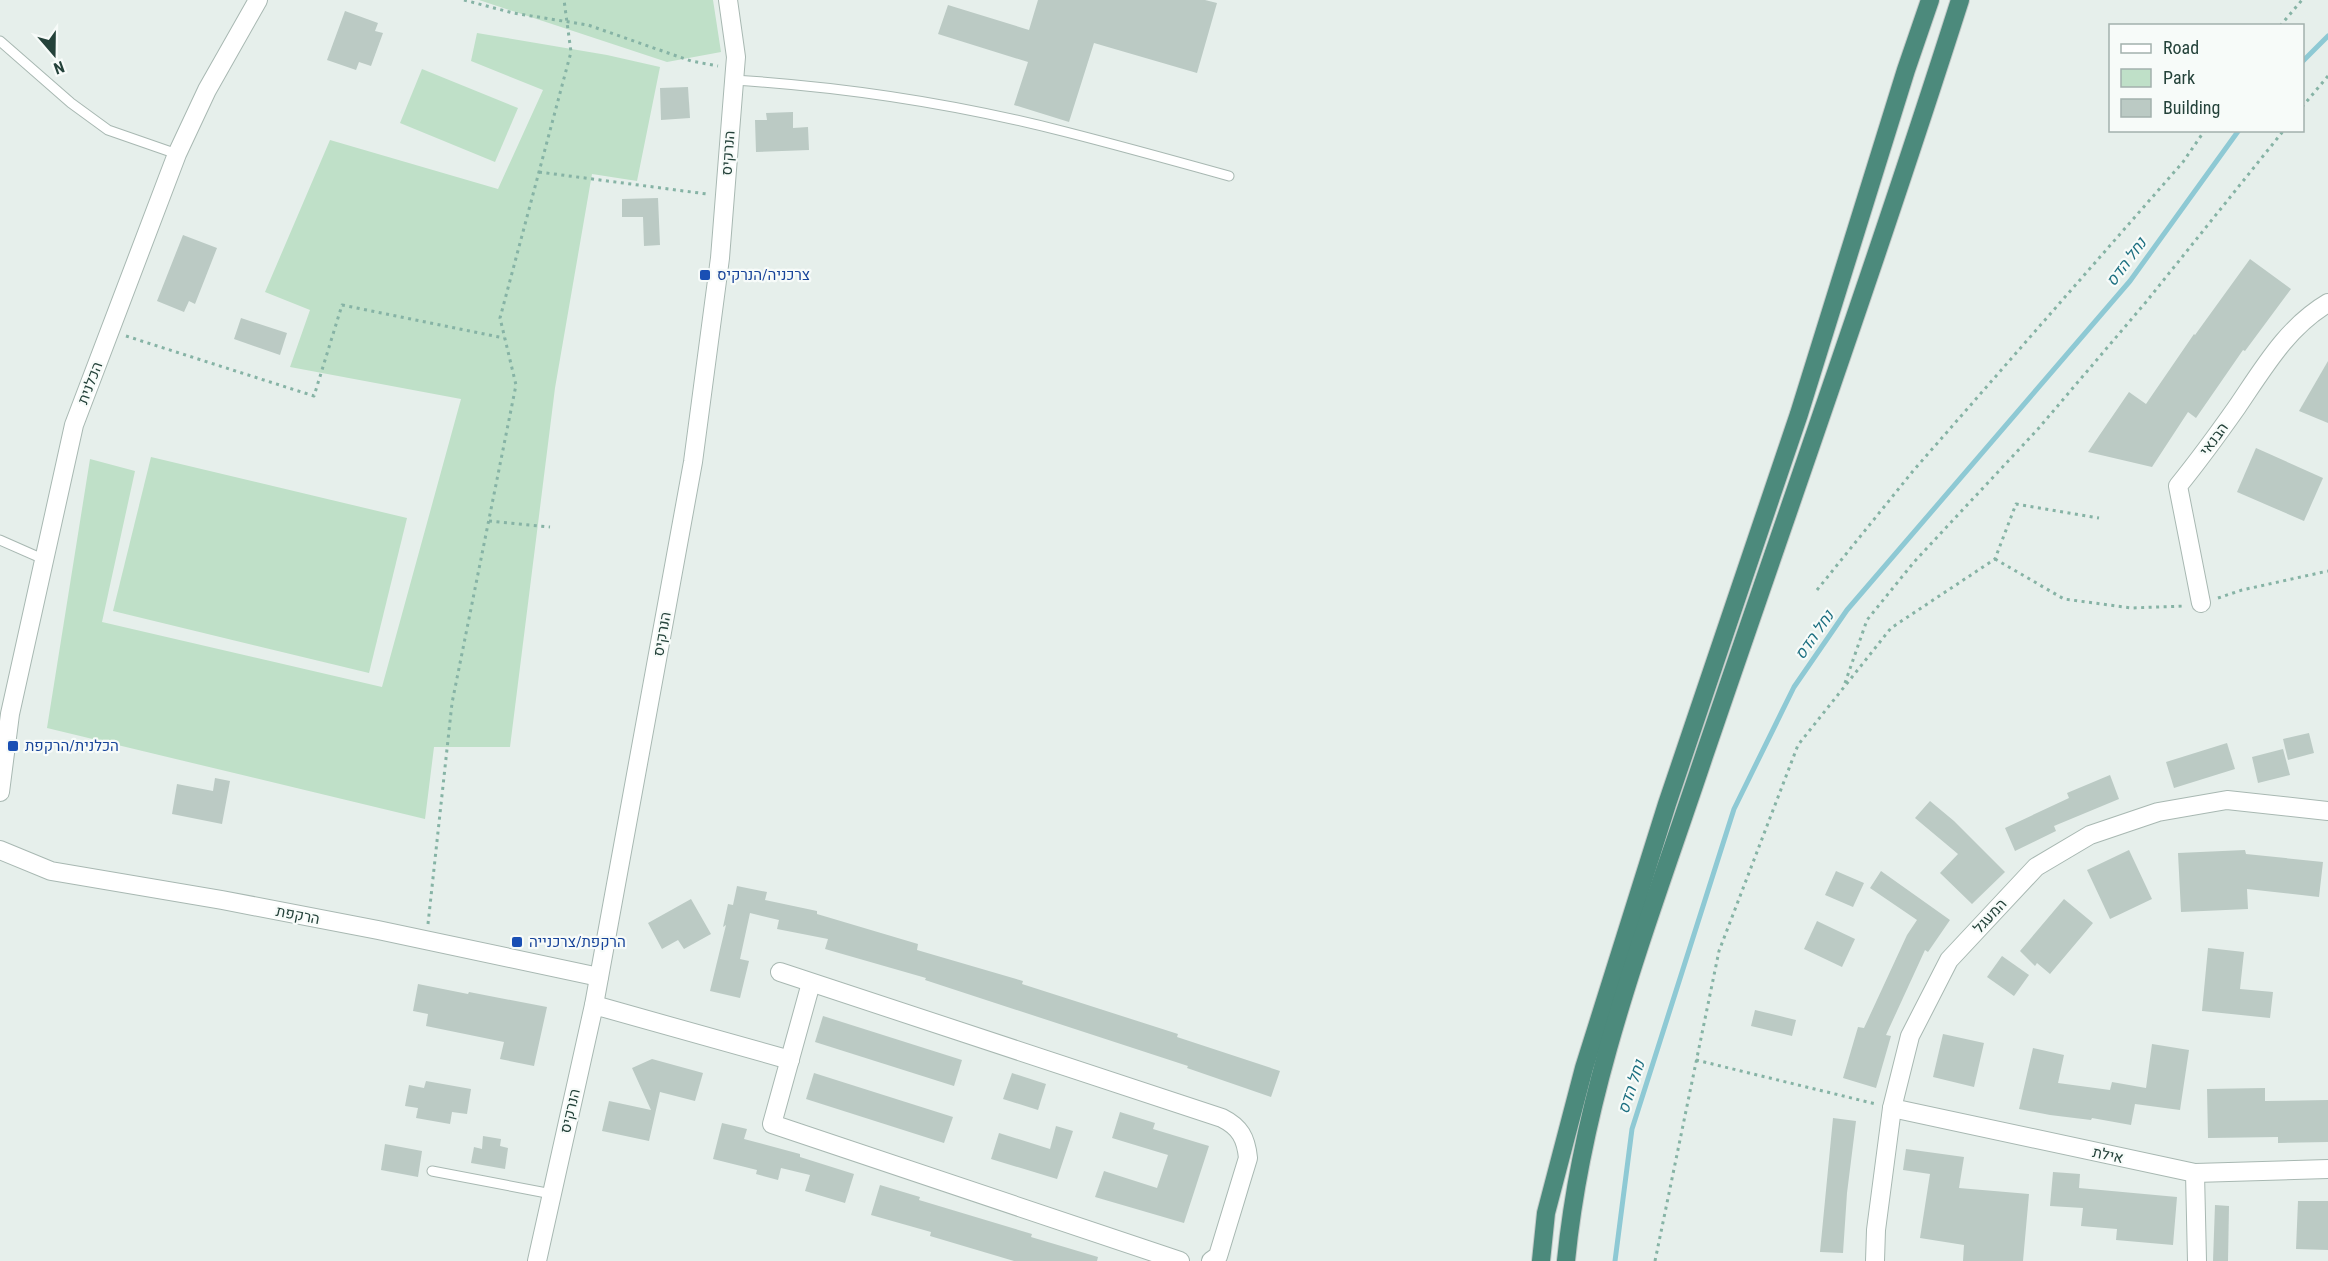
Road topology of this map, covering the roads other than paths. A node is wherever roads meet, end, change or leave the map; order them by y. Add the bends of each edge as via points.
1 (258, 0) edge
2 (728, 0) edge
3 (1930, 0) edge
4 (1960, 0) edge
5 (0, 41) edge
6 (734, 75) junction
7 (177, 154) junction
8 (1229, 176) dead end
9 (2328, 303) edge
10 (0, 540) edge
11 (43, 559) junction
12 (2201, 603) road end
13 (0, 792) edge
14 (2328, 811) edge
15 (0, 850) edge
16 (780, 972) dead end
17 (598, 977) junction
18 (811, 982) junction
19 (594, 1005) junction
20 (790, 1060) junction
21 (1892, 1108) junction
22 (2328, 1169) edge
23 (432, 1171) dead end
24 (2195, 1173) junction
25 (552, 1194) junction
26 (537, 1261) edge
27 (1179, 1261) edge
28 (1211, 1261) edge
29 (1541, 1261) edge
30 (1566, 1261) edge
31 (1875, 1261) edge
32 (2197, 1261) edge

1 - 7 street, הכלנית via 207,90
2 - 6 street, הנרקיס
3 - 29 highway via 1584,1068 1546,1213
4 - 30 highway via 1624,994 1583,1145
5 - 7 lane via 108,130
6 - 8 lane via 965,110 1065,131
6 - 17 street, הנרקיס via 720,258 693,462
7 - 11 street, הכלנית via 74,425
9 - 12 street, הבנאי via 2300,322 2280,345 2178,486
10 - 11 lane
11 - 13 street, הכלנית via 10,714
14 - 21 street, המעגל via 2227,800 2158,812 2090,835 2036,867 1948,960 1910,1036
15 - 17 street, הרקפת via 51,871 222,900
16 - 18 street
17 - 19 street, הנרקיס
18 - 20 street
18 - 28 street via 1235,1125 1243,1135 1248,1158 1218,1256
19 - 20 street
19 - 25 street, הנרקיס
20 - 27 street via 772,1124
21 - 24 street, אילת
21 - 31 street, המעגל
22 - 24 street, אילת
23 - 25 lane
24 - 32 street
25 - 26 street, הנרקיס

